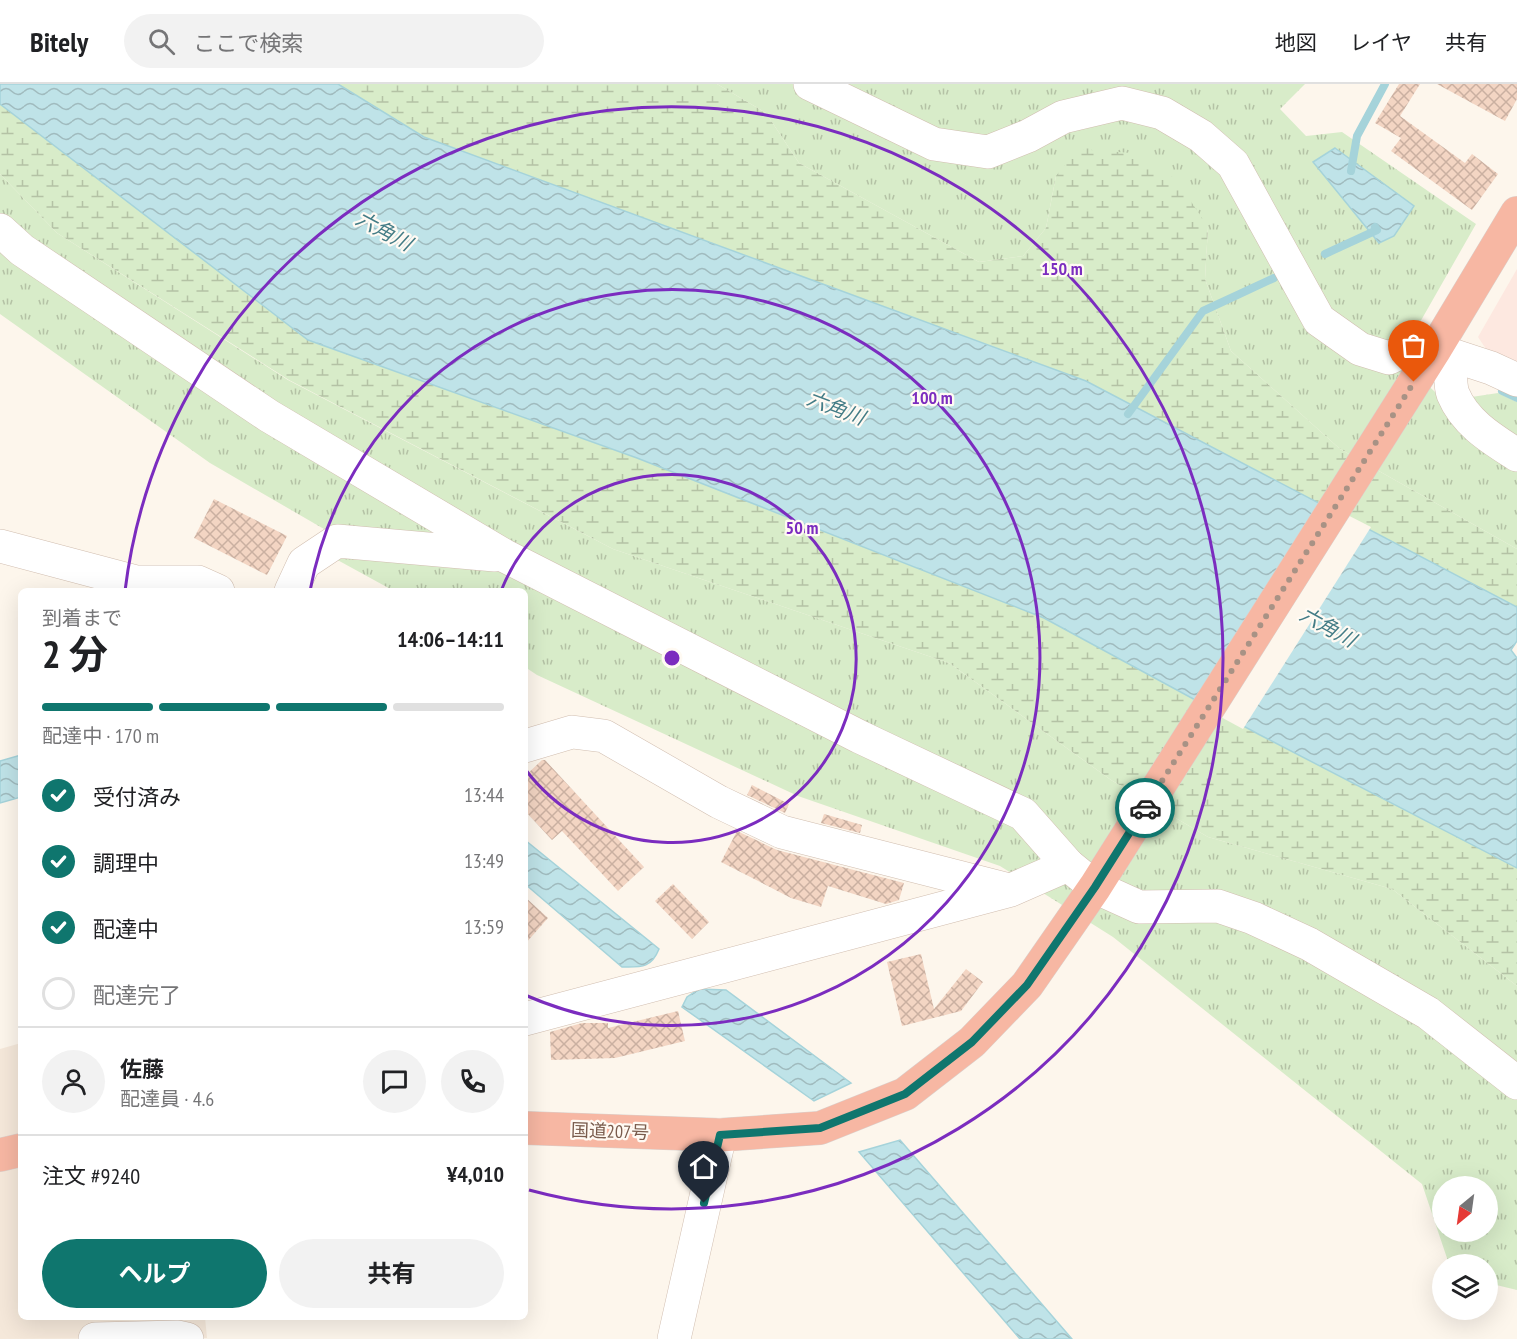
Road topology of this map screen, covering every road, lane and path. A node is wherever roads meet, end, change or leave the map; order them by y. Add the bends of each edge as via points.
1 (810, 84) edge
2 (1517, 213) edge
3 (0, 230) edge
4 (1434, 351) junction
5 (1517, 380) edge
6 (1517, 455) edge
7 (0, 546) edge
8 (505, 556) junction
9 (211, 588) edge
10 (292, 588) edge
11 (528, 745) edge
12 (1068, 865) junction
13 (1103, 874) junction
14 (1011, 891) junction
15 (528, 1018) edge
16 (1517, 1083) edge
17 (528, 1128) edge
18 (720, 1135) junction
19 (18, 1151) edge
20 (0, 1155) edge
21 (95, 1339) edge
22 (187, 1339) edge
23 (674, 1339) edge

1 - 4 street via 934,144 988,152 1063,117 1122,103 1162,113 1201,136 1233,164 1320,320 1360,349 1389,358 1418,344
2 - 4 highway, 国道207号
3 - 8 street via 22,249 269,416
4 - 5 street via 1481,364
4 - 6 street via 1450,365 1452,392 1464,413 1480,431
4 - 13 highway, 国道207号
7 - 9 street via 136,582 198,582
8 - 10 street via 336,541 304,564
8 - 12 street via 860,737 1023,814
11 - 14 street via 572,732 604,736 719,802 782,832
12 - 13 street
12 - 14 street
13 - 16 street via 1139,907 1218,906 1309,944 1428,1013
13 - 18 highway, 国道207号 via 1027,985 972,1042 905,1094 820,1128
14 - 15 street
17 - 18 highway, 国道207号
18 - 23 street
19 - 20 highway
21 - 22 street

